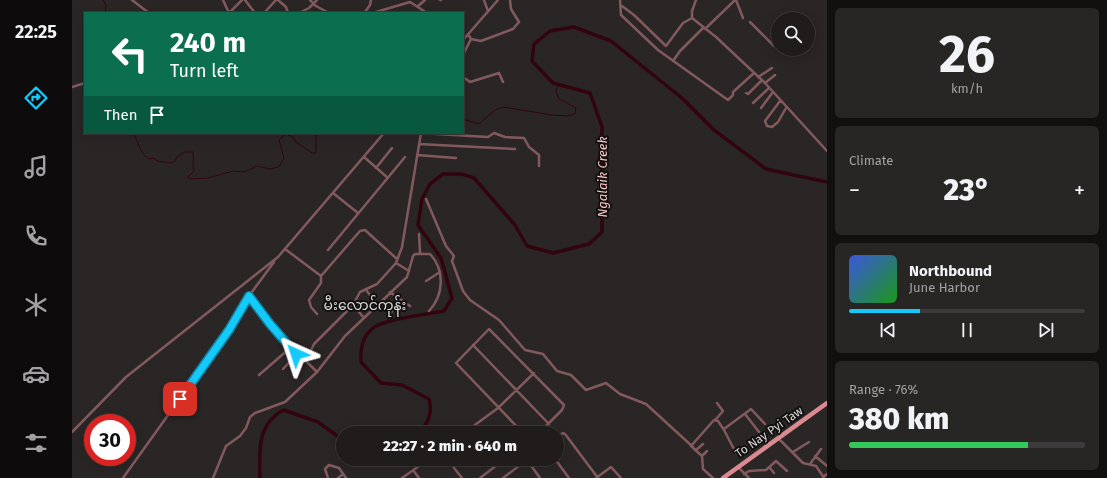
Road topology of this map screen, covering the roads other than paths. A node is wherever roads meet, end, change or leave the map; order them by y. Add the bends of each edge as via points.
1 (132, 0) edge
2 (223, 0) edge
3 (242, 0) edge
4 (245, 0) edge
5 (277, 0) edge
6 (310, 0) edge
7 (318, 0) edge
8 (371, 0) edge
9 (425, 0) edge
10 (484, 0) edge
11 (498, 0) edge
12 (510, 0) edge
13 (620, 0) edge
14 (696, 0) edge
15 (735, 0) edge
16 (314, 4) junction
17 (621, 5) junction
18 (418, 6) junction
19 (488, 11) junction
20 (148, 12) edge
21 (229, 12) edge
22 (230, 12) edge
23 (255, 12) edge
24 (265, 12) edge
25 (288, 12) edge
26 (301, 12) edge
27 (327, 12) edge
28 (364, 12) edge
29 (426, 12) edge
30 (692, 18) junction
31 (743, 18) dead end
32 (750, 22) dead end
33 (704, 28) junction
34 (468, 34) junction
35 (464, 39) edge
36 (470, 39) junction
37 (771, 43) edge
38 (464, 53) edge
39 (673, 61) junction
40 (772, 68) dead end
41 (754, 73) junction
42 (775, 75) dead end
43 (464, 77) edge
44 (758, 77) junction
45 (762, 80) junction
46 (504, 82) dead end
47 (84, 83) edge
48 (765, 83) junction
49 (72, 87) edge
50 (769, 88) junction
51 (746, 92) dead end
52 (773, 92) junction
53 (780, 101) junction
54 (753, 103) dead end
55 (761, 108) dead end
56 (786, 108) junction
57 (383, 134) edge
58 (420, 134) edge
59 (437, 134) edge
60 (419, 144) junction
61 (392, 148) dead end
62 (515, 149) dead end
63 (827, 151) edge
64 (417, 155) junction
65 (364, 157) junction
66 (406, 157) dead end
67 (456, 158) dead end
68 (539, 166) dead end
69 (376, 168) junction
70 (388, 178) junction
71 (334, 193) junction
72 (426, 199) dead end
73 (358, 213) junction
74 (419, 234) dead end
75 (285, 249) junction
76 (328, 250) dead end
77 (420, 253) junction
78 (278, 257) junction
79 (398, 259) junction
80 (396, 263) junction
81 (409, 270) junction
82 (440, 272) junction
83 (321, 276) junction
84 (426, 281) dead end
85 (366, 290) junction
86 (390, 292) junction
87 (249, 296) junction
88 (400, 299) junction
89 (353, 305) junction
90 (378, 305) junction
91 (410, 306) dead end
92 (429, 311) dead end
93 (317, 314) dead end
94 (390, 314) dead end
95 (364, 318) junction
96 (472, 345) junction
97 (290, 348) junction
98 (296, 354) junction
99 (306, 361) junction
100 (283, 369) dead end
101 (317, 372) junction
102 (534, 374) junction
103 (260, 375) dead end
104 (516, 391) junction
105 (717, 403) dead end
106 (827, 403) edge
107 (498, 408) junction
108 (745, 414) junction
109 (715, 420) junction
110 (549, 424) joint
111 (765, 424) dead end
112 (474, 426) edge
113 (517, 426) edge
114 (724, 429) junction
115 (72, 432) edge
116 (759, 432) dead end
117 (564, 433) edge
118 (778, 438) junction
119 (810, 442) dead end
120 (703, 444) dead end
121 (693, 447) junction
122 (821, 449) dead end
123 (696, 450) junction
124 (707, 451) dead end
125 (792, 452) junction
126 (736, 453) dead end
127 (815, 456) junction
128 (702, 457) junction
129 (810, 464) junction
130 (419, 466) edge
131 (453, 466) edge
132 (496, 466) edge
133 (519, 466) edge
134 (532, 466) edge
135 (560, 466) edge
136 (738, 466) junction
137 (827, 466) edge
138 (770, 468) junction
139 (413, 470) junction
140 (787, 471) dead end
141 (774, 473) dead end
142 (343, 474) junction
143 (744, 474) junction
144 (827, 474) edge
145 (823, 477) edge
146 (122, 478) edge
147 (213, 478) edge
148 (328, 478) edge
149 (338, 478) edge
150 (346, 478) edge
151 (402, 478) edge
152 (419, 478) edge
153 (462, 478) edge
154 (480, 478) edge
155 (503, 478) edge
156 (540, 478) edge
157 (569, 478) edge
158 (597, 478) edge
159 (621, 478) edge
160 (713, 478) edge
161 (723, 478) edge
162 (749, 478) edge

1 - 20 street
2 - 21 street
3 - 22 street
4 - 23 street
5 - 24 street
5 - 25 street via 286,7
6 - 16 street
7 - 16 street
8 - 28 street via 370,6
9 - 18 street
10 - 19 street
11 - 19 street
12 - 36 street via 511,9 518,22 517,26 481,41
13 - 17 street
14 - 30 street
15 - 31 street
15 - 33 street
16 - 26 street
16 - 27 street
17 - 30 street via 666,46 683,24
17 - 39 street via 621,15
18 - 28 street via 410,2 376,12
18 - 29 street
19 - 34 street
30 - 33 street
32 - 37 street
33 - 39 street
33 - 41 street
34 - 35 street
34 - 36 street
36 - 38 street
39 - 41 street via 728,100
40 - 44 street
41 - 44 street
42 - 48 street
43 - 46 street via 470,82 499,73
44 - 45 street
45 - 48 street
45 - 51 street via 748,94
47 - 49 street
48 - 50 street
50 - 52 street
50 - 54 street
52 - 53 street
52 - 55 street
53 - 56 street
53 - 56 street via 765,121 767,126 772,128
56 - 63 street
57 - 65 street
58 - 60 street
59 - 68 street via 488,137 494,133 505,137 524,138 528,148 539,154
60 - 62 street
60 - 64 street
61 - 69 street
64 - 67 street
64 - 79 street
65 - 69 street
65 - 71 street
66 - 70 street
69 - 70 street
70 - 73 street
71 - 73 street
71 - 75 street
72 - 121 street via 446,246 454,256 452,261 463,291 470,300 499,320 525,350 543,354 557,371 571,375 583,389 590,390 606,383 620,394 641,400
73 - 76 street
74 - 77 street
75 - 78 street
75 - 83 street
77 - 81 street via 413,256
77 - 82 street via 430,254 437,262
78 - 87 street
78 - 115 street via 131,373
79 - 80 street
79 - 83 street via 365,230 360,231
80 - 81 street
80 - 85 street via 378,284
81 - 86 street via 407,277
82 - 84 street
82 - 92 street via 440,293
83 - 93 street via 321,283 309,300
85 - 89 street via 360,292
85 - 90 street
86 - 88 street
86 - 90 street
87 - 97 street
87 - 146 street via 229,330
88 - 91 street
88 - 94 street
89 - 95 street
89 - 99 street via 314,344
90 - 95 street
95 - 101 street via 345,336
96 - 102 street via 490,329
96 - 104 street
96 - 107 street via 456,363
97 - 98 street
97 - 103 street
98 - 99 street
98 - 100 street
99 - 101 street
101 - 147 street via 285,402 250,417 240,436 226,446
102 - 104 street
102 - 110 street via 564,405
104 - 107 street
104 - 110 street
105 - 109 street via 723,411
106 - 118 main road, To Nay Pyi Taw
107 - 112 street
107 - 113 street
108 - 111 street via 752,409
108 - 114 street
108 - 116 street
109 - 114 street
109 - 121 street via 692,445
114 - 126 street
117 - 158 street
118 - 125 street
118 - 136 main road, To Nay Pyi Taw
119 - 125 street
120 - 123 street
121 - 123 street
122 - 127 street
123 - 128 street
124 - 128 street
125 - 129 street via 803,463
127 - 129 street
127 - 137 street via 824,460
128 - 160 street via 703,469
129 - 145 street via 816,466
130 - 139 street
131 - 153 street
132 - 154 street
133 - 155 street
134 - 156 street
135 - 157 street
136 - 143 street
136 - 161 main road, To Nay Pyi Taw
138 - 140 street via 778,461
138 - 141 street
138 - 143 street
139 - 151 street
139 - 152 street
142 - 148 street via 338,467 329,464 325,469
142 - 149 street
142 - 150 street
143 - 162 street
144 - 145 street
158 - 159 street via 612,467

